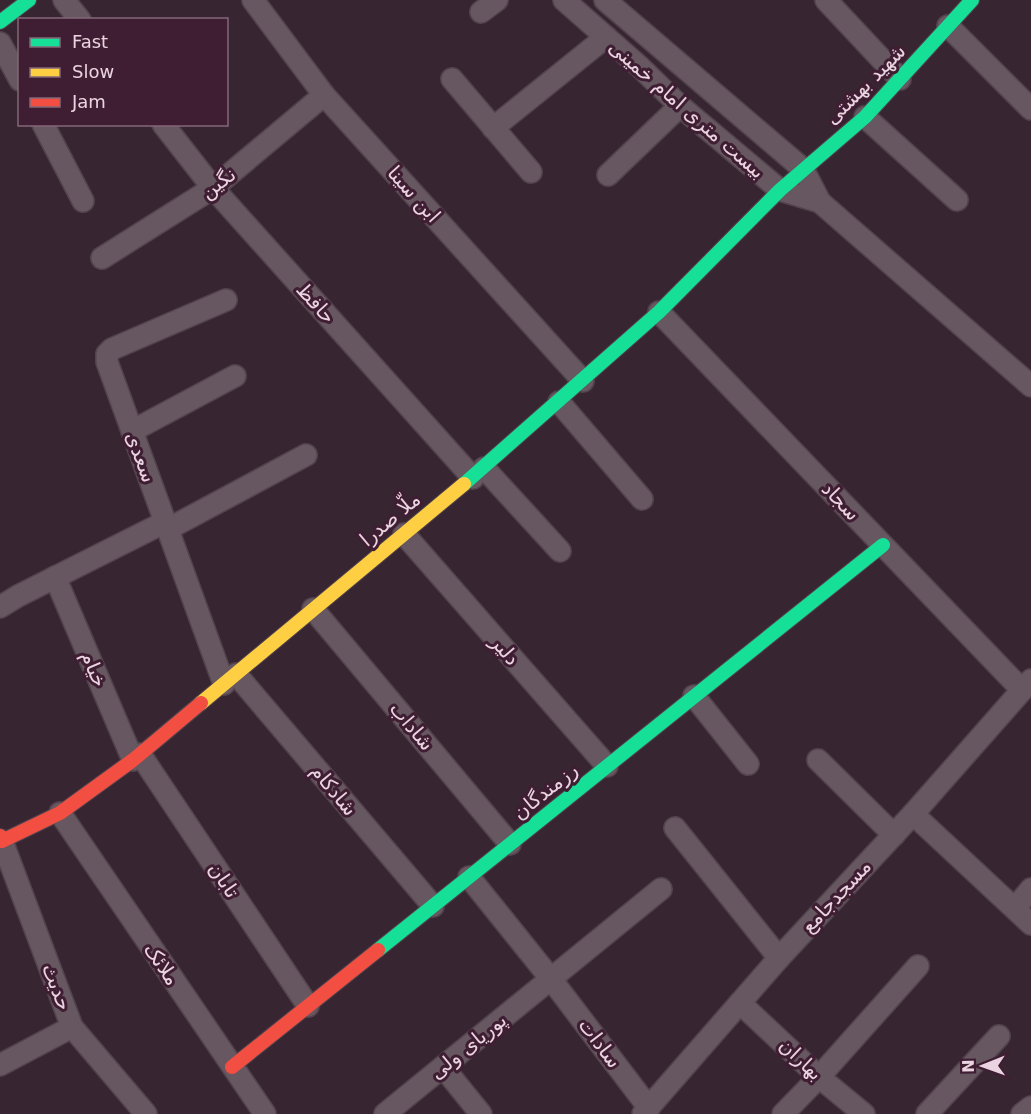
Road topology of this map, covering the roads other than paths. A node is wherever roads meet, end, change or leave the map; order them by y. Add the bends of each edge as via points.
1 (28, 0) edge
2 (64, 0) edge
3 (253, 0) edge
4 (564, 0) edge
5 (605, 0) edge
6 (826, 0) edge
7 (969, 1) edge
8 (78, 18) edge
9 (0, 22) edge
10 (948, 26) junction
11 (606, 37) junction
12 (0, 43) edge
13 (18, 76) edge
14 (452, 79) dead end
15 (900, 79) junction
16 (324, 95) junction
17 (680, 106) junction
18 (1031, 109) edge
19 (865, 117) junction
20 (44, 126) edge
21 (165, 126) edge
22 (493, 128) junction
23 (803, 169) junction
24 (531, 172) dead end
25 (608, 175) dead end
26 (213, 188) junction
27 (780, 190) junction
28 (957, 200) dead end
29 (83, 201) dead end
30 (820, 202) junction
31 (102, 258) dead end
32 (226, 300) dead end
33 (659, 312) junction
34 (235, 376) dead end
35 (583, 381) junction
36 (1031, 386) edge
37 (559, 402) junction
38 (132, 431) junction
39 (306, 455) dead end
40 (478, 473) junction
41 (642, 499) dead end
42 (166, 525) junction
43 (404, 534) junction
44 (883, 545) junction
45 (560, 550) dead end
46 (55, 577) junction
47 (0, 607) edge
48 (313, 609) junction
49 (230, 679) junction
50 (1026, 685) edge
51 (694, 696) junction
52 (136, 757) junction
53 (818, 760) dead end
54 (748, 764) dead end
55 (607, 766) junction
56 (60, 813) junction
57 (913, 814) junction
58 (675, 828) dead end
59 (894, 835) junction
60 (1, 838) edge
61 (510, 844) junction
62 (469, 877) junction
63 (661, 889) dead end
64 (1031, 889) edge
65 (433, 906) junction
66 (1015, 908) junction
67 (1031, 924) edge
68 (779, 958) junction
69 (918, 966) dead end
70 (551, 979) junction
71 (740, 1003) junction
72 (308, 1006) junction
73 (72, 1028) junction
74 (999, 1036) dead end
75 (0, 1065) edge
76 (232, 1067) junction
77 (443, 1067) junction
78 (819, 1077) junction
79 (1031, 1107) edge
80 (646, 1111) edge
81 (146, 1114) edge
82 (265, 1114) edge
83 (385, 1114) edge
84 (481, 1114) edge
85 (783, 1114) edge
86 (864, 1114) edge
87 (927, 1114) edge
88 (1023, 1114) edge

1 - 9 street
2 - 8 street
3 - 16 street, ابن سینا
4 - 11 street, بیست متری امام خمینی
5 - 23 street, بیست متری امام خمینی
6 - 15 street
7 - 10 street, شهید بهشتی
10 - 15 street, شهید بهشتی
10 - 18 street
11 - 17 street, بیست متری امام خمینی
11 - 22 street
12 - 13 street
14 - 22 street
15 - 19 street, شهید بهشتی
16 - 26 street, نگین
16 - 35 street, ابن سینا
17 - 25 street
17 - 27 street, بیست متری امام خمینی
19 - 23 street, شهید بهشتی
19 - 28 street
20 - 29 street
21 - 26 street, حافظ
22 - 24 street
23 - 27 street, شهید بهشتی
23 - 30 street, بیست متری امام خمینی
26 - 31 street, نگین
26 - 40 street, حافظ
27 - 30 street, بیست متری امام خمینی
27 - 33 street, ملّا صدرا
30 - 36 street, بیست متری امام خمینی
32 - 38 street, سعدی via 107,354
33 - 35 street, ملّا صدرا
33 - 44 street, سجاد
34 - 38 street
35 - 37 street, ملّا صدرا
37 - 40 street, ملّا صدرا
37 - 41 street
38 - 42 street, سعدی
39 - 42 street
40 - 43 street, ملّا صدرا
40 - 45 street, حافظ
42 - 46 street
42 - 49 street, سعدی
43 - 48 street, ملّا صدرا
43 - 55 street, دلیر
44 - 50 street, سجاد
44 - 51 street, رزمندگان
46 - 47 street
46 - 52 street, خیام
48 - 49 street, ملّا صدرا
48 - 61 street, شاداب
49 - 52 street, ملّا صدرا
49 - 65 street, شادکام
50 - 57 street, مسجدجامع
51 - 54 street
51 - 55 street, رزمندگان
52 - 56 street, ملّا صدرا
52 - 72 street, تابان
53 - 59 street
55 - 61 street, رزمندگان
56 - 60 street, ملّا صدرا
56 - 76 street, ملائک
57 - 59 street, مسجدجامع
57 - 66 street
58 - 68 street
59 - 68 street, مسجدجامع
60 - 73 street, حدیث
61 - 62 street, رزمندگان
62 - 65 street, رزمندگان
62 - 70 street, سادات
63 - 70 street, پوریای ولی
64 - 66 street
65 - 72 street, رزمندگان
66 - 67 street
68 - 71 street, مسجدجامع
69 - 78 street
70 - 77 street, پوریای ولی
70 - 80 street, سادات
71 - 78 street, بهاران
71 - 80 street, مسجدجامع
72 - 76 street, رزمندگان
73 - 75 street
73 - 81 street, حدیث
74 - 87 street
76 - 82 street, ملائک
77 - 83 street, پوریای ولی
77 - 84 street
78 - 85 street
78 - 86 street, بهاران
79 - 88 street

